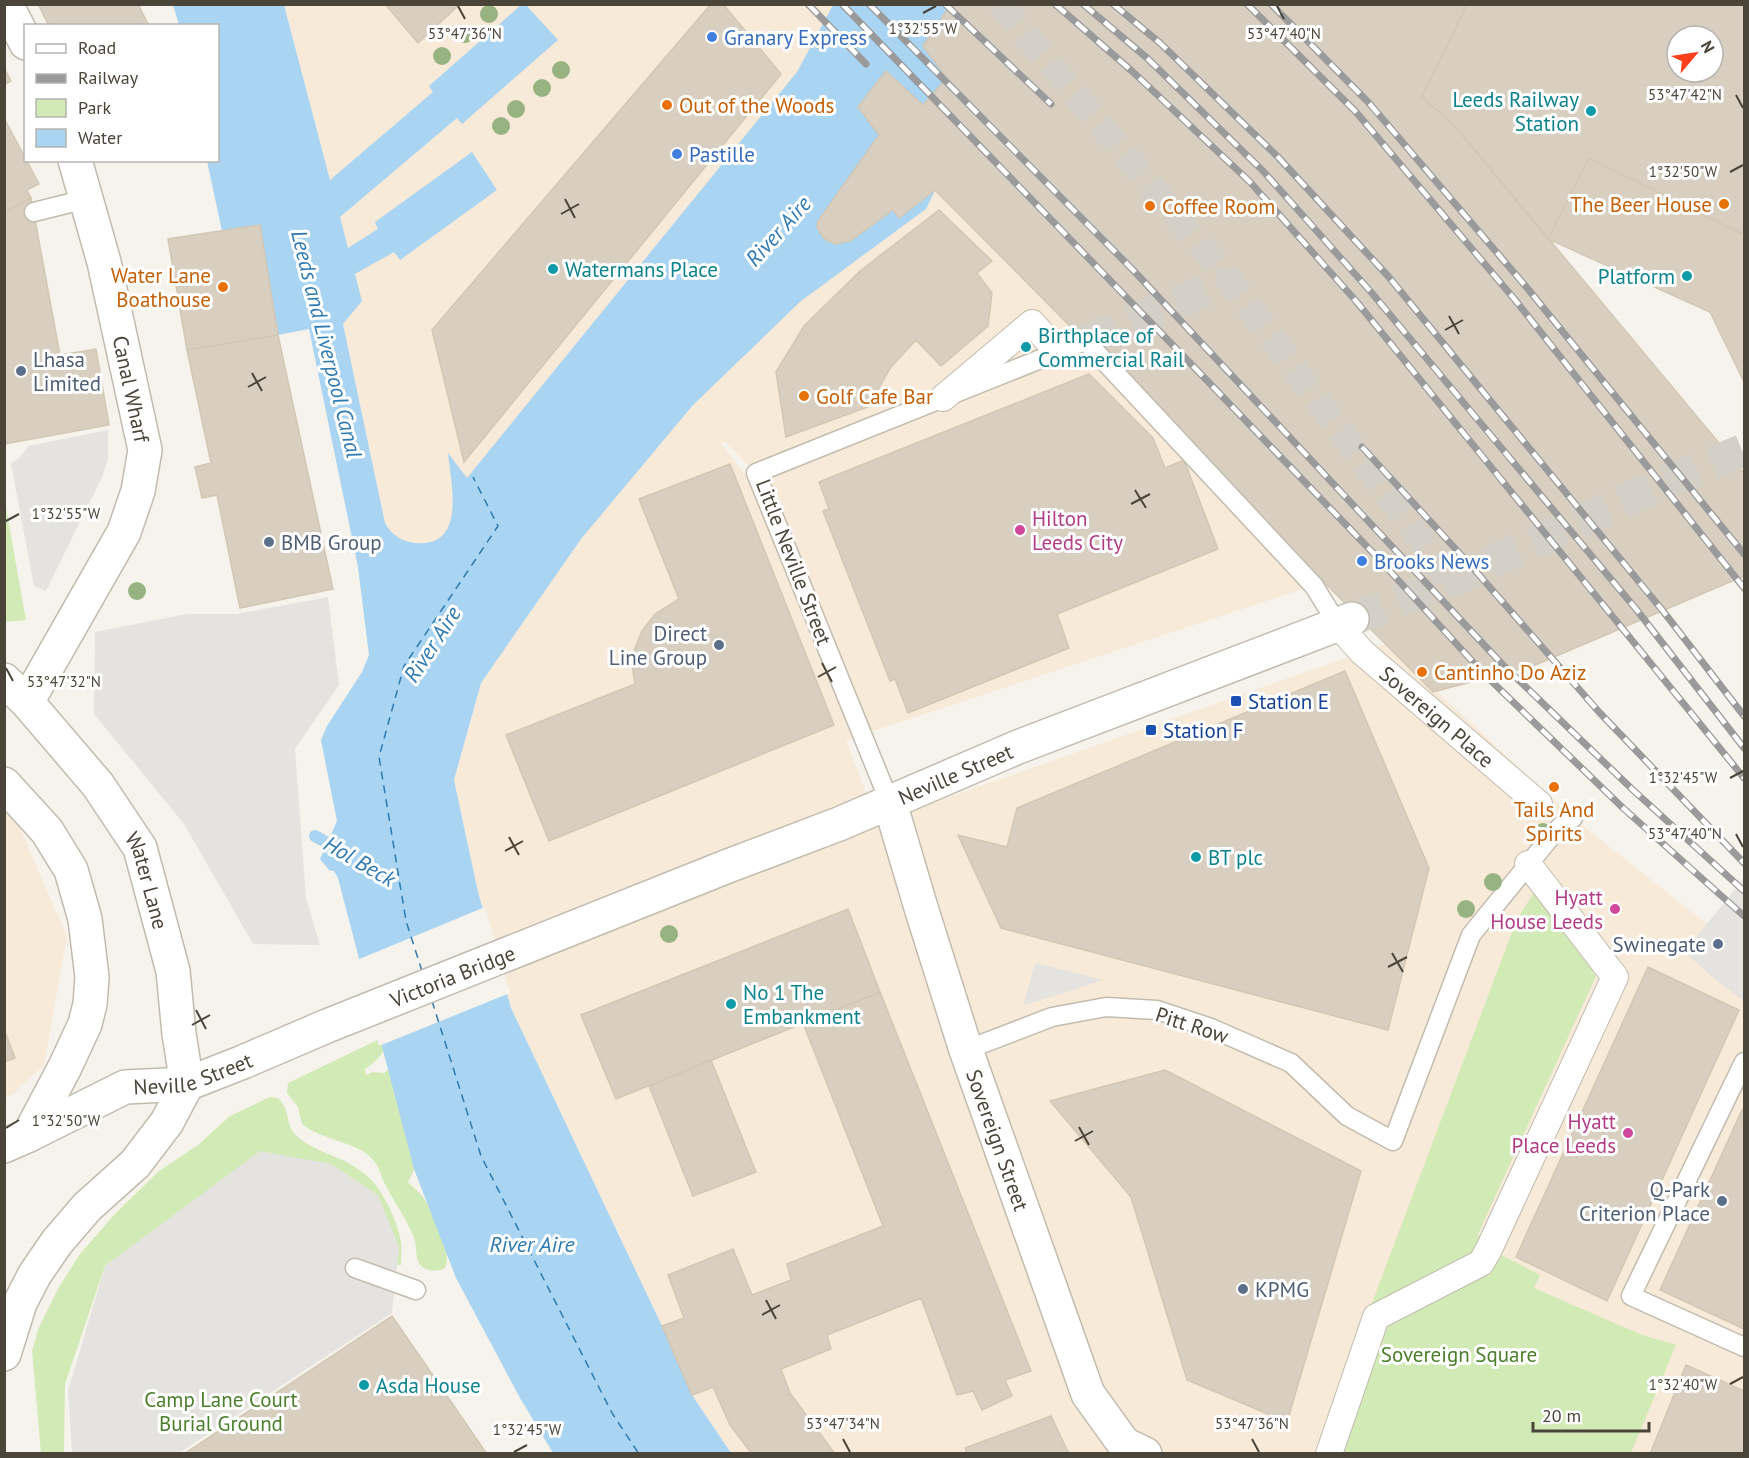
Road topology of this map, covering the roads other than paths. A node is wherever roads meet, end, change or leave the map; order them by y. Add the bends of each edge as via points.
1 (6, 4) edge
2 (24, 39) edge
3 (76, 162) edge
4 (86, 199) junction
5 (34, 212) dead end
6 (1059, 352) junction
7 (943, 398) junction
8 (1345, 622) junction
9 (16, 691) edge
10 (4, 784) edge
11 (890, 803) junction
12 (1539, 804) dead end
13 (1573, 818) dead end
14 (1528, 864) junction
15 (558, 934) joint
16 (348, 1018) joint
17 (966, 1050) junction
18 (1744, 1062) edge
19 (187, 1084) junction
20 (17, 1140) edge
21 (355, 1268) dead end
22 (416, 1290) dead end
23 (1744, 1347) edge
24 (4, 1354) edge
25 (1145, 1454) edge
26 (1329, 1454) edge

1 - 2 street
3 - 4 street, Canal Wharf
4 - 5 lane
4 - 9 street, Canal Wharf via 104,262 145,450 138,491 124,532
6 - 7 lane, Little Neville Street
6 - 7 street, Little Neville Street via 1032,323
6 - 8 lane, Little Neville Street via 1085,341
7 - 11 lane, Little Neville Street via 756,473
8 - 11 street, Neville Street via 1029,743
8 - 12 street, Sovereign Place via 1362,652
9 - 19 street, Water Lane via 98,784 140,848 173,971
10 - 20 street via 47,831 71,870 85,919 92,977 85,1024 65,1068
11 - 15 street, Neville Street
11 - 17 street, Sovereign Street
13 - 14 lane
14 - 17 lane, Pitt Row via 1471,935 1393,1141 1347,1116 1291,1063 1157,1010 1106,1007 1052,1017
14 - 26 street via 1615,976 1481,1263 1376,1317
15 - 16 street, Victoria Bridge
16 - 19 street, Neville Street
17 - 25 street, Sovereign Street via 1088,1394 1124,1444
18 - 23 lane via 1631,1296
19 - 20 street, Neville Street via 125,1087
19 - 24 street via 167,1122 135,1164 87,1207 35,1274 20,1303
21 - 22 lane

